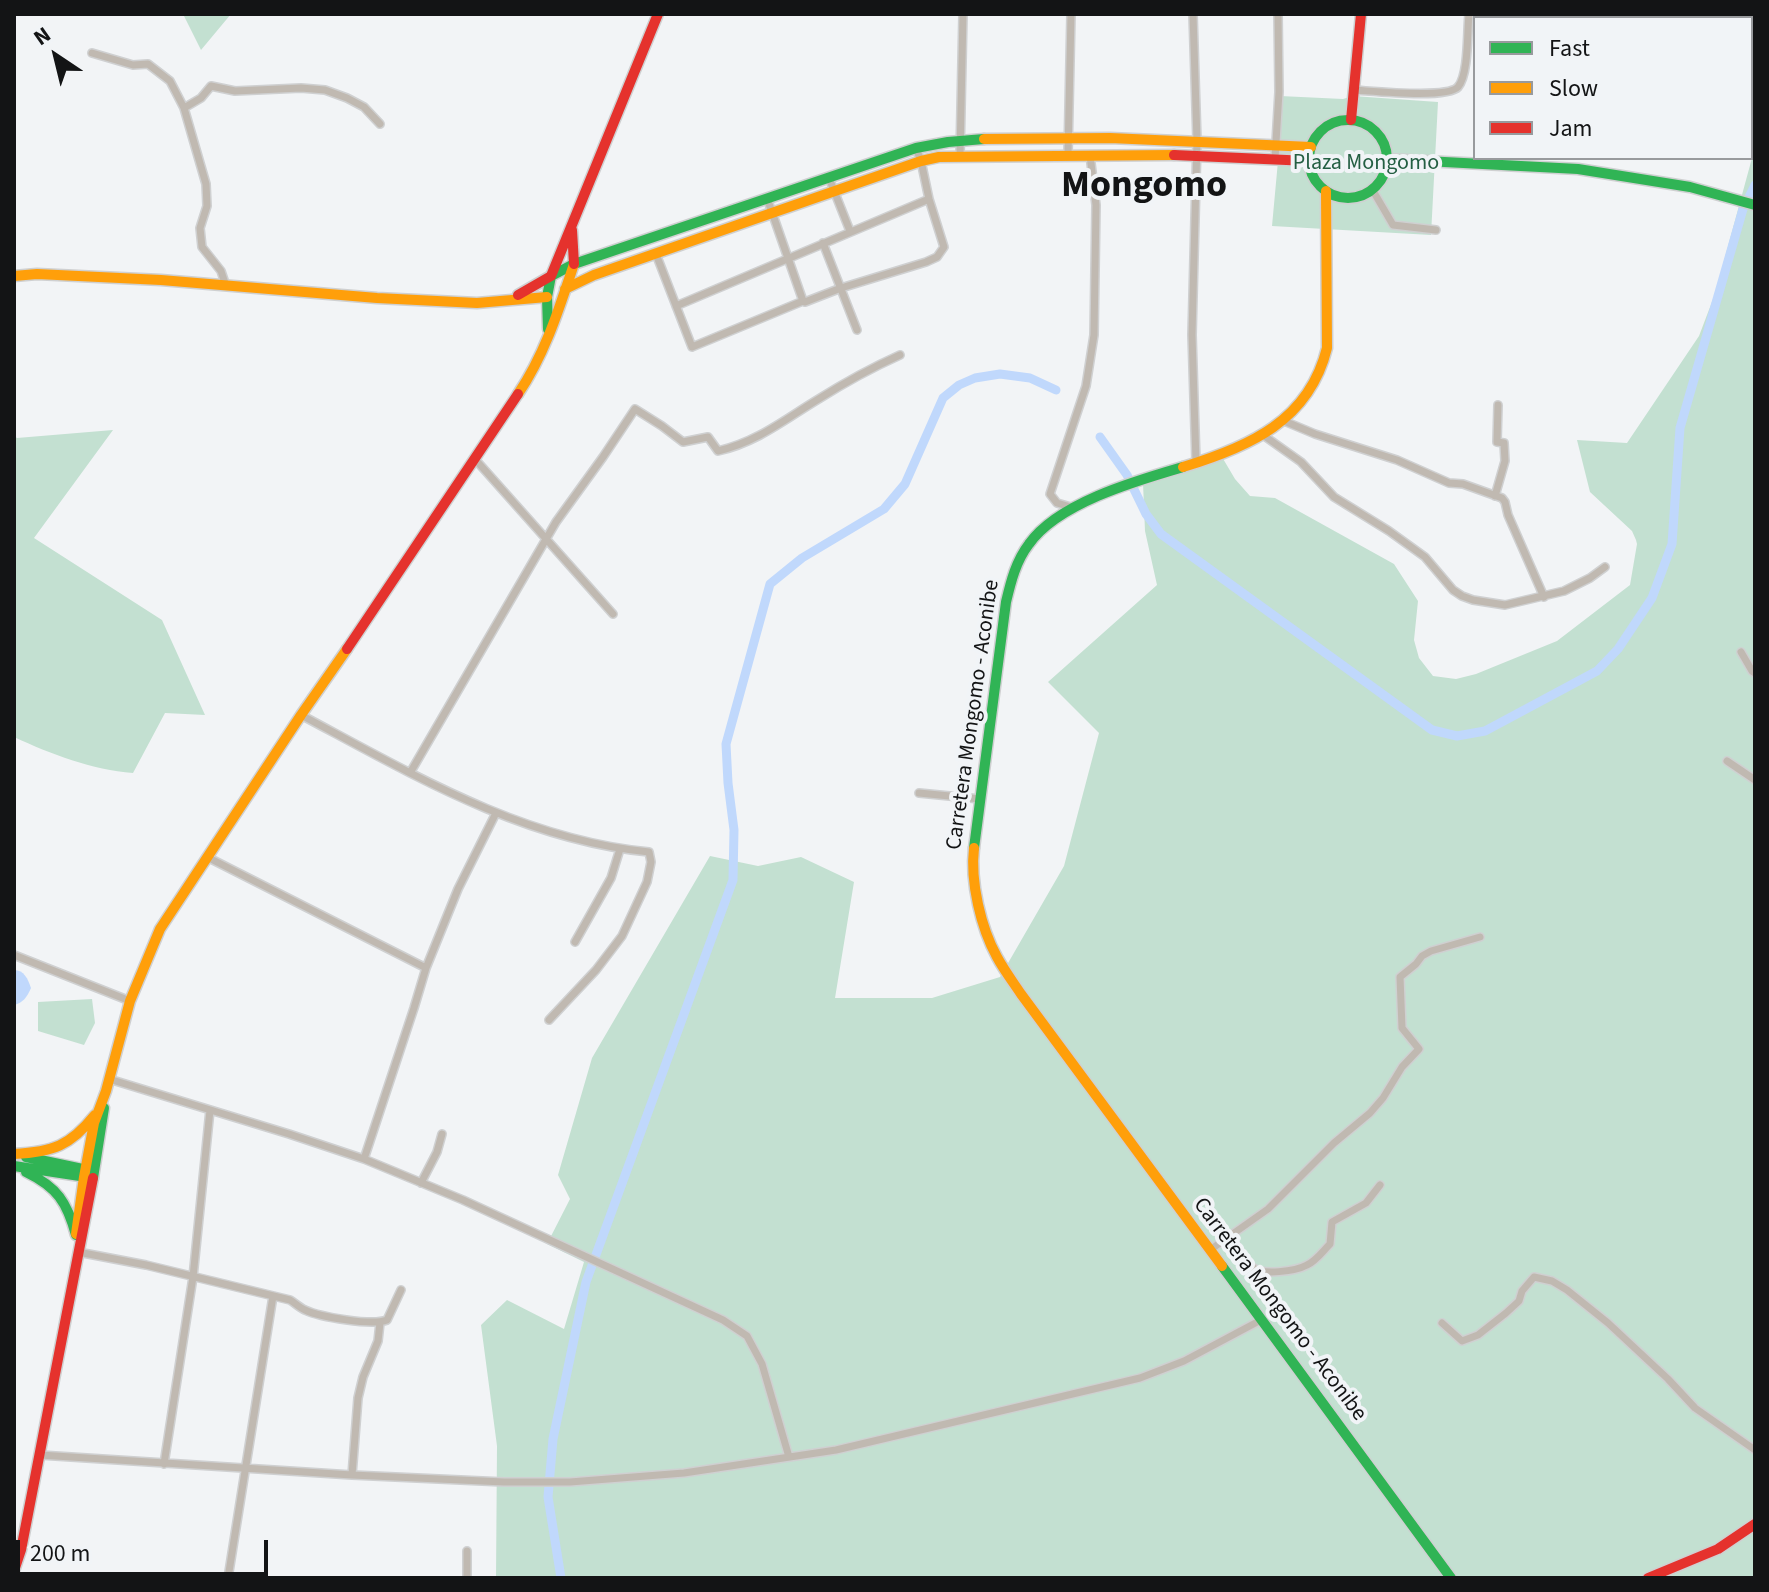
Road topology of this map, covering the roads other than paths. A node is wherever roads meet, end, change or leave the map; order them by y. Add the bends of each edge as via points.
1 (658, 14) edge
2 (963, 14) edge
3 (1071, 14) edge
4 (1193, 14) edge
5 (1278, 14) edge
6 (1361, 14) edge
7 (1469, 14) edge
8 (92, 53) dead end
9 (1353, 90) junction
10 (184, 108) junction
11 (1351, 120) junction
12 (380, 124) dead end
13 (1067, 138) junction
14 (961, 141) junction
15 (1197, 141) junction
16 (1275, 145) junction
17 (1311, 147) junction
18 (916, 148) junction
19 (1068, 154) junction
20 (960, 155) junction
21 (1090, 155) junction
22 (1197, 155) junction
23 (1275, 159) junction
24 (1387, 159) junction
25 (921, 161) junction
26 (1309, 161) junction
27 (829, 178) junction
28 (1372, 189) junction
29 (835, 191) junction
30 (1326, 191) junction
31 (1340, 197) junction
32 (767, 198) junction
33 (929, 199) junction
34 (1753, 204) edge
35 (772, 214) junction
36 (1328, 223) junction
37 (572, 224) junction
38 (1436, 230) dead end
39 (850, 231) junction
40 (823, 243) junction
41 (656, 254) junction
42 (787, 258) junction
43 (574, 264) junction
44 (14, 276) edge
45 (551, 276) junction
46 (226, 286) junction
47 (841, 288) junction
48 (567, 289) junction
49 (547, 297) junction
50 (509, 299) junction
51 (803, 301) junction
52 (676, 306) junction
53 (857, 330) dead end
54 (546, 345) junction
55 (900, 355) dead end
56 (1498, 405) dead end
57 (1284, 421) junction
58 (1263, 435) junction
59 (474, 458) junction
60 (1196, 462) junction
61 (1495, 496) junction
62 (1074, 508) junction
63 (547, 537) junction
64 (1605, 567) dead end
65 (1544, 597) junction
66 (613, 614) dead end
67 (1741, 652) dead end
68 (1755, 673) edge
69 (301, 715) junction
70 (1727, 761) dead end
71 (410, 773) junction
72 (1755, 780) edge
73 (919, 793) dead end
74 (980, 799) junction
75 (496, 813) junction
76 (620, 849) junction
77 (207, 857) junction
78 (1480, 937) dead end
79 (575, 942) dead end
80 (14, 955) edge
81 (426, 968) junction
82 (130, 1001) junction
83 (549, 1020) dead end
84 (107, 1085) junction
85 (210, 1110) junction
86 (98, 1111) junction
87 (442, 1134) dead end
88 (14, 1154) edge
89 (364, 1159) junction
90 (14, 1167) edge
91 (89, 1174) junction
92 (421, 1183) junction
93 (1380, 1185) dead end
94 (76, 1235) junction
95 (1230, 1236) junction
96 (1210, 1250) junction
97 (78, 1252) junction
98 (193, 1277) junction
99 (401, 1290) dead end
100 (273, 1296) junction
101 (1261, 1320) junction
102 (380, 1323) junction
103 (1442, 1323) dead end
104 (1755, 1450) edge
105 (40, 1455) junction
106 (789, 1457) junction
107 (164, 1464) junction
108 (245, 1468) junction
109 (352, 1475) junction
110 (1755, 1524) edge
111 (17, 1549) edge
112 (467, 1551) dead end
113 (14, 1571) edge
114 (1448, 1575) edge
115 (228, 1578) edge
116 (467, 1578) edge
117 (1436, 1578) edge
118 (1648, 1578) edge

1 - 37 main road
2 - 14 street
3 - 13 street
4 - 15 street
5 - 16 street
6 - 9 main road
7 - 9 street via 1464,74 1449,93
8 - 10 street via 148,64 170,81
9 - 11 main road
10 - 12 street via 211,86 235,91 301,88 347,98
10 - 46 street via 206,184 202,247
11 - 17 main road via 1322,130
11 - 24 main road via 1372,128
13 - 14 main road
13 - 15 main road
13 - 19 street
14 - 18 main road
14 - 20 street
15 - 16 main road
15 - 22 street
16 - 17 main road
16 - 23 street
17 - 26 main road
18 - 25 street
18 - 27 main road
19 - 20 main road
19 - 21 main road
20 - 25 main road
21 - 22 main road
21 - 62 street via 1096,205 1094,335 1086,386 1050,494 1057,503
22 - 23 main road
22 - 60 street via 1192,335
23 - 26 main road
24 - 28 main road
24 - 34 main road via 1578,169 1690,187
25 - 29 main road
25 - 33 street
26 - 30 main road via 1314,178
27 - 29 street
27 - 32 main road
28 - 31 main road
28 - 38 street via 1393,225
29 - 35 main road
29 - 39 street
30 - 31 main road
30 - 36 main road, Carretera Mongomo - Aconibe
31 - 36 main road, Carretera Mongomo - Aconibe
32 - 35 street
32 - 43 main road
33 - 39 street
33 - 47 street via 944,247 937,257
35 - 41 main road
35 - 42 street
36 - 57 main road, Carretera Mongomo - Aconibe via 1327,351 1304,400
37 - 43 main road
37 - 45 main road
39 - 40 street
40 - 42 street
40 - 47 street
41 - 48 main road
41 - 52 street
42 - 51 street
42 - 52 street
43 - 45 main road
43 - 48 main road
44 - 46 main road
45 - 49 main road
45 - 50 main road
46 - 50 main road via 477,303
47 - 51 street
47 - 53 street
48 - 49 main road
48 - 54 main road
49 - 50 main road
49 - 54 main road
51 - 52 street via 692,347
54 - 59 main road
55 - 63 street via 865,371 778,427 718,451 708,437 683,442 635,409
56 - 61 street via 1497,442 1504,443 1505,455
57 - 58 main road, Carretera Mongomo - Aconibe
57 - 61 street
58 - 60 main road, Carretera Mongomo - Aconibe
58 - 65 street via 1301,462 1334,497 1425,557 1462,596 1505,605
59 - 63 street
59 - 69 main road
60 - 62 main road, Carretera Mongomo - Aconibe
61 - 65 street via 1505,502
62 - 74 main road, Carretera Mongomo - Aconibe via 1041,528 1017,561
63 - 66 street
63 - 71 street
64 - 65 street
67 - 68 street
69 - 71 street
69 - 77 main road
70 - 72 street
71 - 75 street
73 - 74 street
74 - 96 main road, Carretera Mongomo - Aconibe via 975,887 996,955
75 - 76 street
75 - 81 street
76 - 79 street via 611,878
76 - 83 street via 649,852 647,882 622,936
77 - 81 street
77 - 82 main road via 160,929
78 - 95 street via 1431,951 1400,977 1402,1028 1419,1049 1370,1113 1268,1209
80 - 82 street
81 - 89 street
82 - 84 main road
84 - 85 street
84 - 86 main road
84 - 91 main road
85 - 89 street
85 - 98 street
86 - 88 main road via 82,1132 59,1147
86 - 91 main road
87 - 92 street
88 - 91 main road
89 - 92 street
90 - 91 main road
90 - 94 main road via 56,1191
91 - 94 main road
91 - 97 main road
92 - 106 street via 723,1320 747,1336 762,1364
93 - 95 street via 1366,1203 1332,1222 1330,1244 1302,1267 1259,1271
94 - 97 main road
95 - 96 street
96 - 101 main road, Carretera Mongomo - Aconibe
97 - 98 street
97 - 105 main road
98 - 100 street
98 - 107 street
99 - 102 street via 387,1320
100 - 102 street via 307,1311
100 - 108 street
101 - 106 street via 1140,1378
101 - 114 main road, Carretera Mongomo - Aconibe
102 - 109 street via 358,1398
103 - 104 street via 1462,1341 1478,1335 1519,1301 1534,1277 1552,1281 1608,1323 1695,1408
105 - 107 street
105 - 111 main road
106 - 109 street via 570,1482
107 - 108 street
108 - 109 street
108 - 115 street
110 - 118 main road via 1715,1551
111 - 113 main road
112 - 116 street
114 - 117 street

